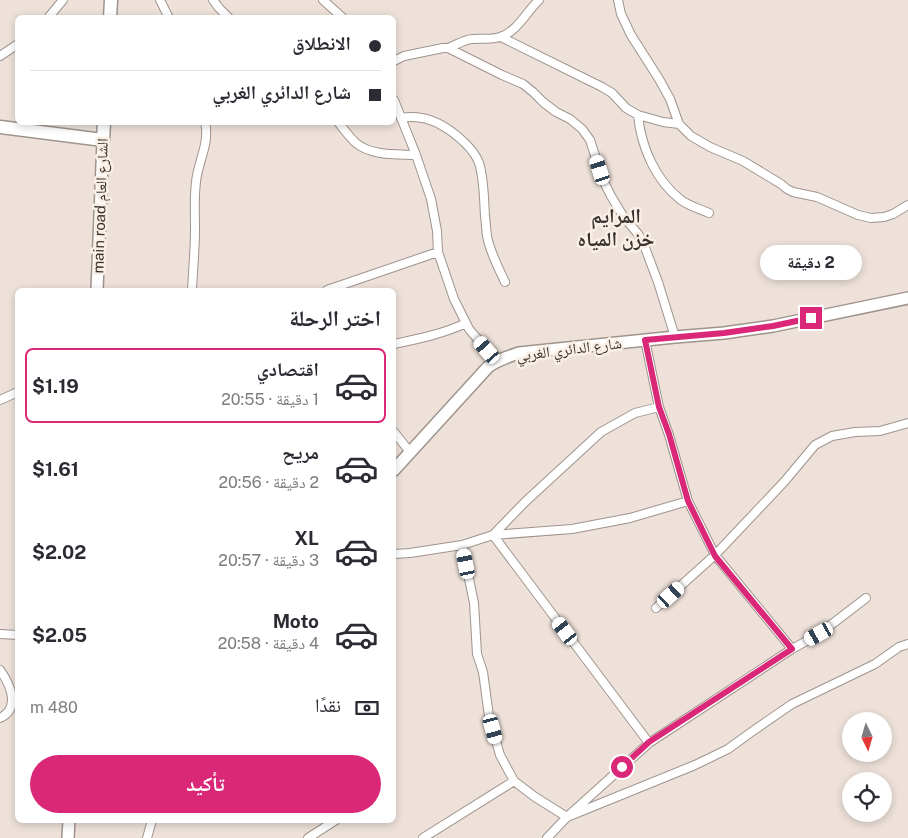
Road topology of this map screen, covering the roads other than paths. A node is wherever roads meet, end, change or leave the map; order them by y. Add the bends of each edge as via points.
1 (63, 0) edge
2 (111, 0) edge
3 (160, 0) edge
4 (213, 0) edge
5 (323, 0) edge
6 (539, 0) edge
7 (618, 0) edge
8 (50, 15) edge
9 (110, 15) edge
10 (168, 15) edge
11 (226, 15) edge
12 (340, 15) edge
13 (500, 37) junction
14 (15, 46) edge
15 (448, 48) junction
16 (0, 56) edge
17 (396, 60) edge
18 (396, 105) edge
19 (638, 115) junction
20 (401, 118) junction
21 (679, 124) junction
22 (104, 125) edge
23 (206, 125) edge
24 (341, 125) edge
25 (0, 127) edge
26 (103, 140) junction
27 (416, 155) junction
28 (908, 205) edge
29 (710, 214) dead end
30 (438, 252) junction
31 (505, 282) dead end
32 (97, 288) edge
33 (192, 288) edge
34 (333, 288) edge
35 (908, 298) edge
36 (466, 323) junction
37 (676, 337) junction
38 (645, 340) junction
39 (396, 344) edge
40 (496, 361) junction
41 (15, 393) edge
42 (0, 400) edge
43 (659, 407) junction
44 (908, 423) edge
45 (396, 434) edge
46 (410, 452) junction
47 (396, 468) edge
48 (688, 501) junction
49 (493, 535) junction
50 (462, 545) junction
51 (396, 554) edge
52 (715, 556) junction
53 (866, 598) dead end
54 (656, 608) dead end
55 (0, 634) edge
56 (15, 634) edge
57 (908, 644) edge
58 (792, 649) junction
59 (0, 670) edge
60 (0, 718) edge
61 (649, 742) junction
62 (514, 782) junction
63 (568, 817) junction
64 (69, 823) edge
65 (151, 823) edge
66 (331, 823) edge
67 (68, 838) edge
68 (147, 838) edge
69 (308, 838) edge
70 (423, 838) edge
71 (547, 838) edge

1 - 8 street
2 - 9 main road
3 - 10 street
4 - 11 street
5 - 12 street
6 - 13 street via 514,29
7 - 21 street via 631,35 670,99
13 - 15 street via 473,38
13 - 19 street via 602,87
14 - 16 street
15 - 17 street
15 - 37 street via 523,84 582,129 590,140 611,196 644,245
18 - 20 street
19 - 21 street
19 - 29 street via 643,141 658,174 680,200
20 - 27 street
20 - 31 street via 426,118 439,123 476,154 482,178 486,235
21 - 28 street via 710,148 742,161 787,189 858,215 884,217
22 - 26 main road, main road الشارع العام
23 - 33 street via 195,191
24 - 27 street via 367,150
25 - 26 main road
26 - 32 street, main road الشارع العام
27 - 30 street via 431,199
30 - 34 street
30 - 36 street
35 - 37 street, شارع الدائري الغربي via 773,326
36 - 39 street
36 - 40 street
37 - 38 street, شارع الدائري الغربي
38 - 40 street, شارع الدائري الغربي via 518,353
38 - 43 street
40 - 46 street, شارع الدائري الغربي via 481,373
41 - 42 street
43 - 48 street
43 - 49 street via 635,413 601,432
44 - 52 street via 880,431 832,436 815,444
45 - 46 street
46 - 47 street, شارع الدائري الغربي
48 - 49 street via 630,518 572,529
48 - 52 street
49 - 50 street
49 - 61 street
50 - 51 street
50 - 62 street via 474,603 477,654 489,716 500,755
52 - 54 street
52 - 58 street
53 - 58 street via 819,634
55 - 56 street
57 - 63 street via 875,664 792,704 728,749
58 - 61 street
59 - 60 street via 11,690 12,700 11,709
61 - 63 street
62 - 63 street
62 - 70 street
63 - 71 street
64 - 67 street
65 - 68 street
66 - 69 street

